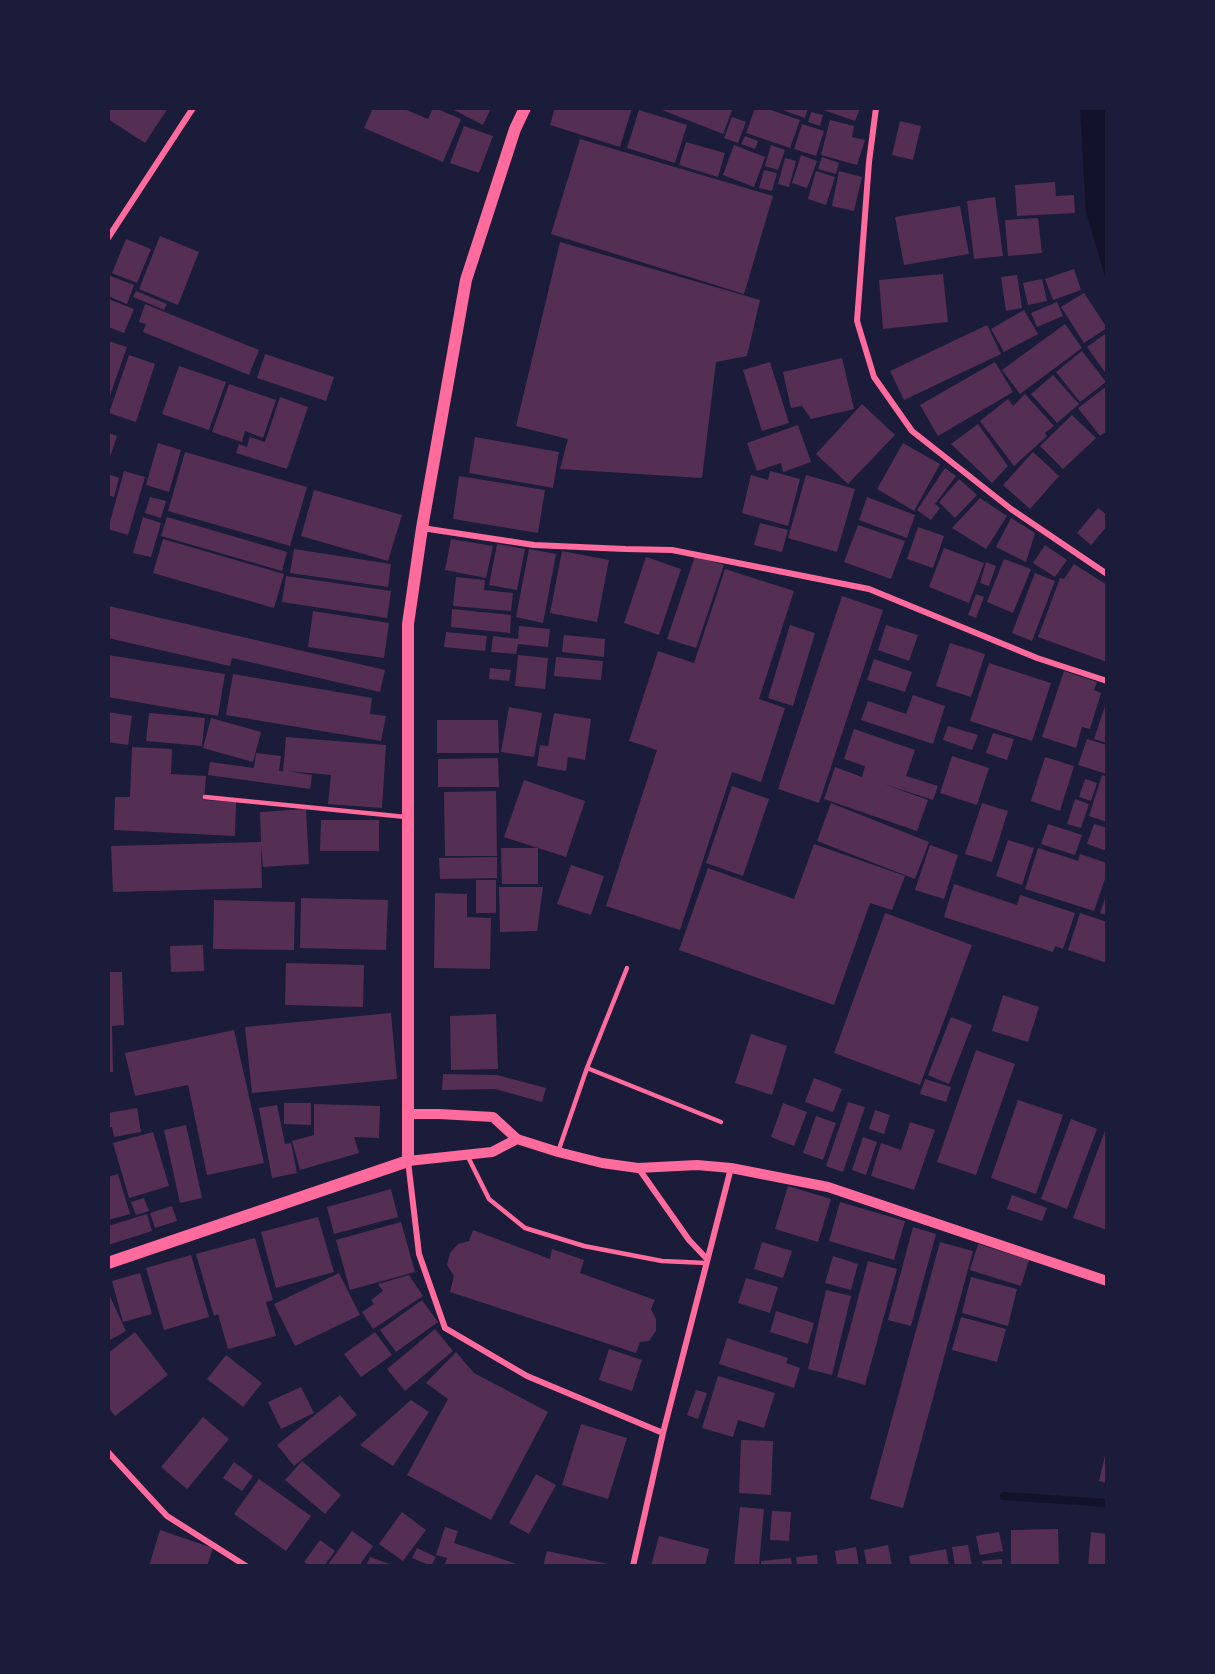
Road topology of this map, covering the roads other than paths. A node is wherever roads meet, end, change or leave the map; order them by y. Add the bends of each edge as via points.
1 (193, 108) edge
2 (525, 108) edge
3 (876, 108) edge
4 (108, 238) edge
5 (422, 528) junction
6 (1107, 574) edge
7 (1107, 681) edge
8 (206, 796) dead end
9 (408, 818) junction
10 (627, 968) dead end
11 (587, 1068) junction
12 (409, 1114) junction
13 (721, 1122) dead end
14 (516, 1139) junction
15 (558, 1152) junction
16 (467, 1155) junction
17 (408, 1161) junction
18 (638, 1168) junction
19 (731, 1168) junction
20 (707, 1261) junction
21 (108, 1263) edge
22 (1107, 1281) edge
23 (663, 1433) junction
24 (108, 1452) edge
25 (246, 1566) edge
26 (633, 1566) edge

1 - 4 street
2 - 5 main road via 514,129 466,280
3 - 6 street via 857,321 874,377 912,431 1011,509
5 - 7 street via 534,545 672,550 869,589 1037,658
5 - 9 main road via 408,624
8 - 9 lane
9 - 12 main road
10 - 11 lane
11 - 13 lane
11 - 15 lane
12 - 14 street via 492,1117
12 - 17 main road
14 - 15 street
14 - 16 street via 492,1152
15 - 18 street
16 - 17 street
16 - 20 lane via 489,1199 525,1228 584,1246 662,1261
17 - 21 main road
17 - 23 street via 419,1254 445,1328 527,1376
18 - 19 street
18 - 20 street
19 - 20 street
19 - 22 street via 828,1187
20 - 23 street
23 - 26 street
24 - 25 street via 167,1516

